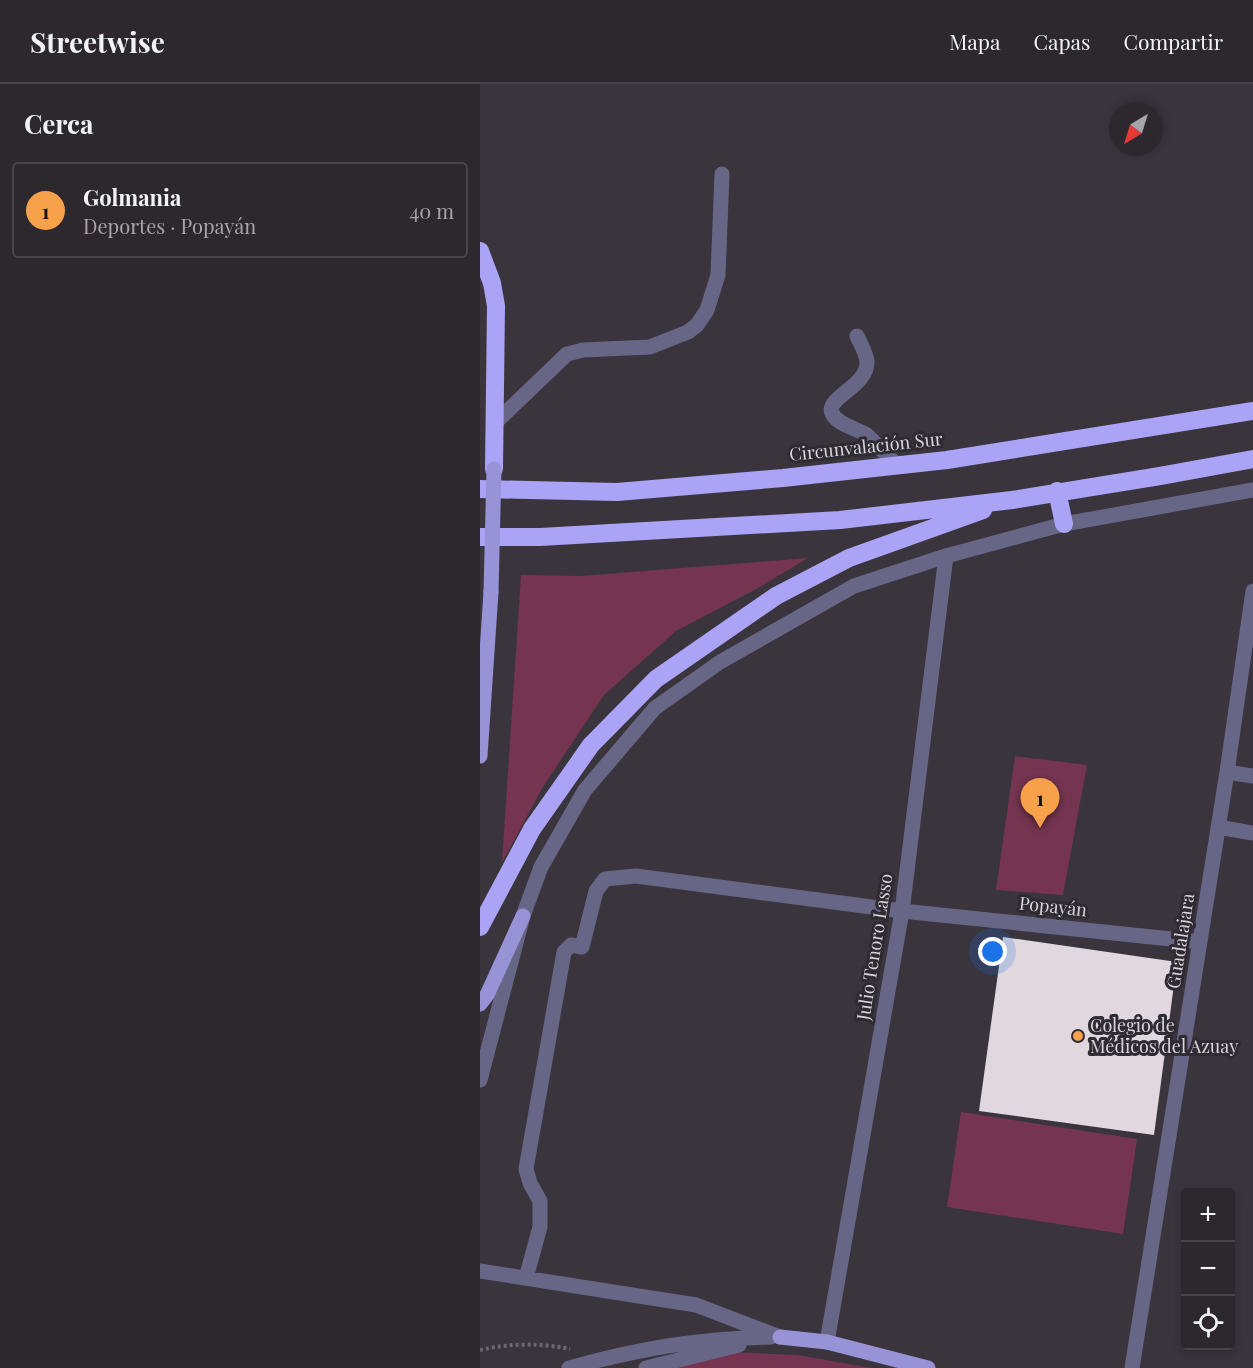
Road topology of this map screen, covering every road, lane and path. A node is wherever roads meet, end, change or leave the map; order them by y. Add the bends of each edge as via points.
1 (722, 174) dead end
2 (480, 251) edge
3 (857, 336) dead end
4 (1253, 411) edge
5 (496, 422) junction
6 (1253, 459) edge
7 (897, 465) junction
8 (494, 469) joint
9 (480, 489) edge
10 (1253, 490) edge
11 (1057, 491) junction
12 (1012, 500) junction
13 (1064, 524) junction
14 (480, 537) edge
15 (946, 556) junction
16 (1253, 591) edge
17 (480, 756) edge
18 (1227, 772) junction
19 (1253, 776) edge
20 (1218, 827) junction
21 (1253, 833) edge
22 (902, 911) junction
23 (523, 916) junction
24 (480, 927) edge
25 (1200, 942) junction
26 (480, 1004) edge
27 (480, 1080) edge
28 (480, 1271) edge
29 (526, 1278) junction
30 (780, 1337) junction
31 (827, 1342) junction
32 (480, 1350) edge
33 (574, 1350) dead end
34 (569, 1368) edge
35 (646, 1368) edge
36 (928, 1368) edge
37 (1132, 1368) edge

1 - 5 street via 718,275 707,310 697,325 650,347 567,354
2 - 5 highway via 496,306
3 - 7 street via 867,362 861,381 834,401 831,412 866,435
4 - 7 highway, Circunvalación Sur
5 - 8 highway
6 - 11 highway
7 - 9 highway, Circunvalación Sur via 617,492
8 - 17 main road, bridge
10 - 13 street
11 - 12 highway
11 - 13 highway
12 - 14 highway via 840,520
12 - 24 highway via 849,558 776,596 656,679 591,745 532,829
13 - 15 street
15 - 22 street, Julio Tenoro Lasso
15 - 23 street via 854,586 720,662 655,708 585,790 542,867
16 - 18 street, Guadalajara
18 - 19 street
18 - 20 street, Guadalajara
20 - 21 street
20 - 25 street, Guadalajara
22 - 25 street, Popayán
22 - 29 street, Popayán via 636,876 605,879 596,891 582,947 571,945 564,952 526,1169 540,1201 540,1227
22 - 31 street, Julio Tenoro Lasso
23 - 26 main road
23 - 27 street
25 - 37 street, Guadalajara
28 - 29 street
29 - 30 street via 696,1305
30 - 31 main road
30 - 34 street via 718,1338 639,1350
30 - 35 street
31 - 36 main road
32 - 33 path via 503,1345 552,1345

